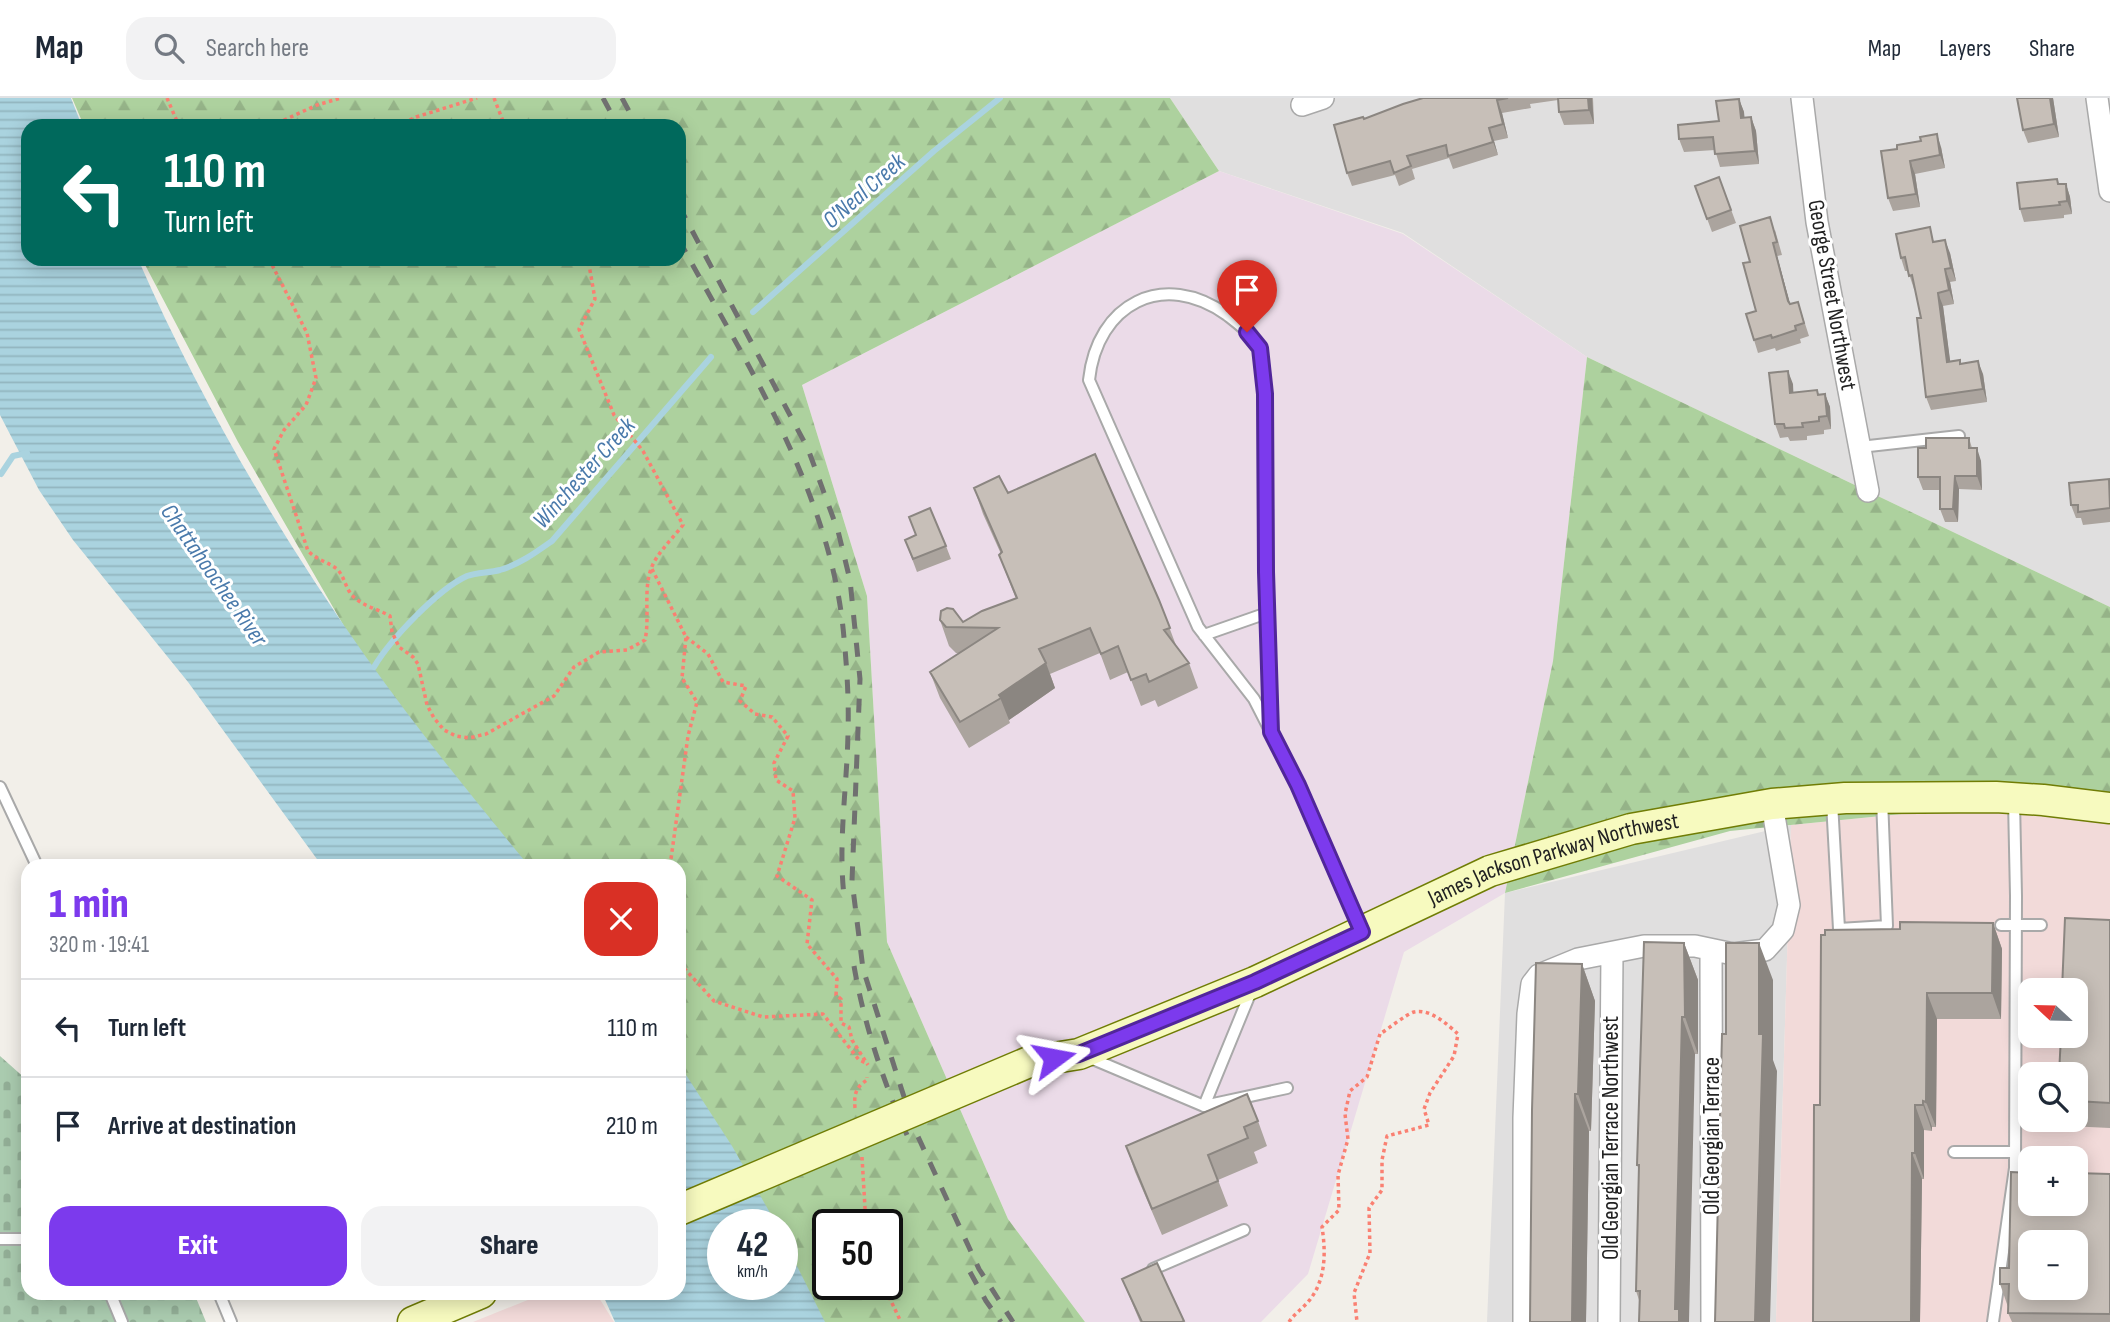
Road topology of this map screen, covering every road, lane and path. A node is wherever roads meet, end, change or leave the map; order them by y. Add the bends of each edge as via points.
1 (167, 98) edge
2 (341, 98) edge
3 (477, 98) edge
4 (494, 98) edge
5 (1323, 98) edge
6 (1802, 98) edge
7 (2097, 98) edge
8 (1301, 105) dead end
9 (175, 119) edge
10 (286, 119) edge
11 (411, 119) edge
12 (502, 119) edge
13 (2110, 191) edge
14 (273, 266) edge
15 (589, 266) edge
16 (1959, 436) edge
17 (1860, 447) junction
18 (1868, 491) dead end
19 (651, 567) junction
20 (1267, 613) junction
21 (1204, 635) junction
22 (686, 637) junction
23 (1271, 732) junction
24 (0, 787) edge
25 (1882, 797) junction
26 (2013, 798) junction
27 (1831, 799) junction
28 (1772, 804) junction
29 (2110, 808) edge
30 (34, 859) edge
31 (671, 859) edge
32 (2001, 925) dead end
33 (2016, 925) junction
34 (2041, 925) dead end
35 (1362, 932) junction
36 (1711, 950) junction
37 (1612, 953) junction
38 (686, 970) edge
39 (1255, 982) junction
40 (1079, 1054) junction
41 (867, 1077) dead end
42 (1287, 1088) dead end
43 (854, 1097) dead end
44 (1203, 1106) junction
45 (1954, 1152) dead end
46 (2014, 1152) junction
47 (862, 1163) dead end
48 (686, 1207) edge
49 (865, 1209) edge
50 (1244, 1230) dead end
51 (0, 1239) edge
52 (21, 1239) edge
53 (1153, 1269) edge
54 (113, 1300) edge
55 (222, 1300) edge
56 (465, 1300) edge
57 (890, 1300) edge
58 (899, 1320) edge
59 (122, 1322) edge
60 (230, 1322) edge
61 (413, 1322) edge
62 (1289, 1322) edge
63 (1357, 1322) edge
64 (1524, 1322) edge
65 (1609, 1322) edge
66 (1712, 1322) edge
67 (1993, 1322) edge

1 - 9 path
2 - 10 path
3 - 11 path
4 - 12 path
5 - 8 street
6 - 17 street, George Street Northwest via 1817,222
7 - 13 street
14 - 19 path via 307,333 316,379 306,405 274,449 308,551 335,568 362,604 390,617 399,647 418,664 428,705 444,730 469,738 485,734 554,696 575,667 598,652 627,650 645,640
15 - 19 path via 595,299 579,329 614,415 643,451 683,524
16 - 17 lane
17 - 18 street, George Street Northwest
19 - 22 path
20 - 21 lane
20 - 21 lane via 1265,394 1260,348 1237,323 1204,302 1177,294 1138,299 1098,342 1089,380
20 - 23 lane
21 - 23 lane via 1254,699
22 - 31 path via 682,678 697,702
22 - 38 path via 708,654 723,682 746,686 740,701 755,714 772,717 788,736 774,763 776,780 793,791 795,818 777,876 812,900 807,944 837,979 842,1023 849,1027 868,1064 859,1060 823,1014 762,1017 714,1001
23 - 35 lane
24 - 30 lane
25 - 26 main road, James Jackson Parkway Northwest
25 - 27 main road, James Jackson Parkway Northwest
25 - 27 lane via 1887,926 1839,929
26 - 29 main road, James Jackson Parkway Northwest
26 - 33 lane
27 - 28 main road, James Jackson Parkway Northwest
28 - 35 main road, James Jackson Parkway Northwest via 1631,829 1558,849 1490,871
28 - 36 street via 1789,905 1783,930 1765,950 1733,954
32 - 33 lane
33 - 34 lane
33 - 46 lane
35 - 39 main road, James Jackson Parkway Northwest
36 - 37 street via 1644,946
36 - 66 street, Old Georgian Terrace
37 - 64 street via 1578,959 1539,975 1532,984 1524,1118
37 - 65 street, Old Georgian Terrace Northwest
39 - 40 main road, James Jackson Parkway Northwest
39 - 44 lane
40 - 44 lane
40 - 48 main road, James Jackson Parkway Northwest, bridge via 1029,1062
41 - 43 path
42 - 44 lane
45 - 46 lane
46 - 67 lane
47 - 49 path
50 - 53 lane
51 - 52 lane
54 - 59 lane
55 - 60 lane
56 - 61 main road
57 - 58 path
62 - 63 path via 1320,1279 1326,1254 1322,1227 1339,1210 1338,1175 1348,1139 1345,1114 1350,1091 1367,1077 1380,1034 1414,1012 1430,1014 1458,1034 1454,1056 1424,1109 1429,1125 1387,1136 1382,1190 1370,1208 1370,1253 1354,1293

